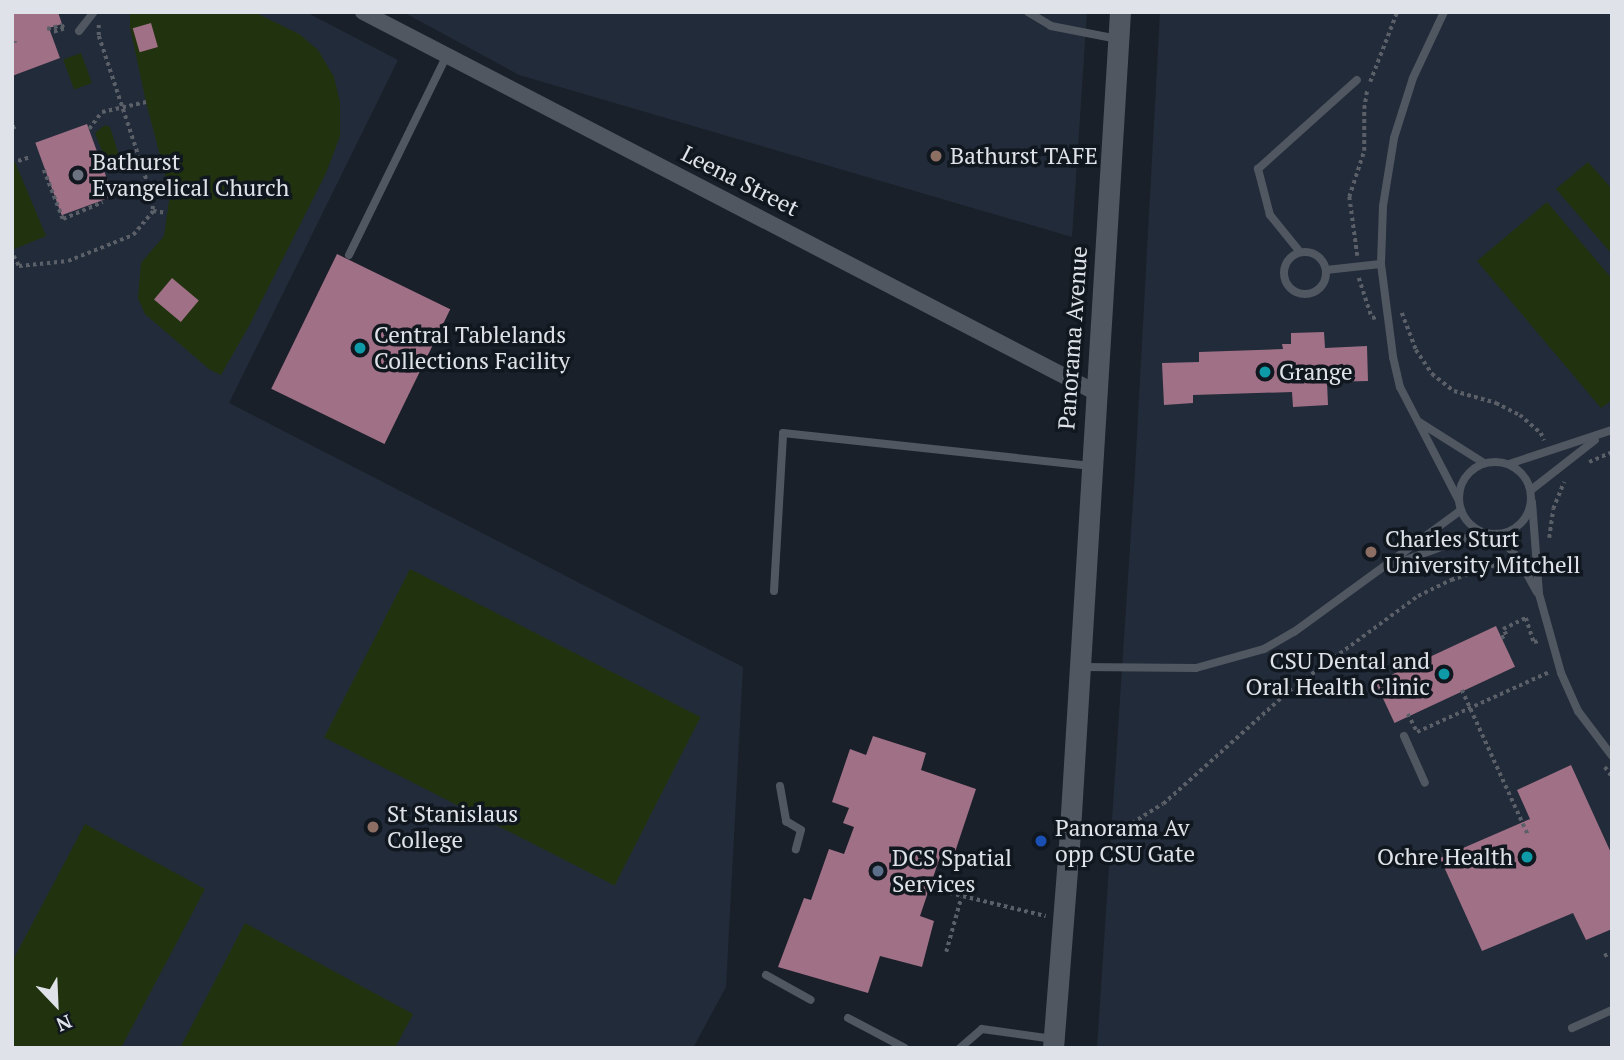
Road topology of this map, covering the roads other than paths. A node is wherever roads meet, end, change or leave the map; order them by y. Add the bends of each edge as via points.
1 (94, 12) edge
2 (363, 12) edge
3 (1028, 12) edge
4 (1120, 12) edge
5 (1444, 12) edge
6 (79, 31) dead end
7 (1118, 39) junction
8 (447, 55) junction
9 (1357, 80) dead end
10 (1300, 252) junction
11 (349, 255) dead end
12 (1381, 264) junction
13 (1326, 270) junction
14 (1095, 392) junction
15 (1416, 420) junction
16 (1612, 430) edge
17 (1600, 436) junction
18 (1485, 463) junction
19 (1509, 464) junction
20 (1091, 466) junction
21 (1531, 490) junction
22 (1532, 502) junction
23 (1460, 505) junction
24 (1482, 531) junction
25 (1496, 534) junction
26 (1383, 568) junction
27 (775, 591) dead end
28 (1539, 594) junction
29 (1078, 667) junction
30 (1404, 736) dead end
31 (1612, 756) edge
32 (1425, 783) dead end
33 (780, 786) dead end
34 (796, 849) dead end
35 (766, 975) dead end
36 (811, 1000) dead end
37 (1612, 1010) edge
38 (848, 1018) dead end
39 (1572, 1028) dead end
40 (1053, 1043) edge
41 (905, 1048) edge
42 (960, 1048) edge

1 - 6 lane
2 - 8 street, Leena Street
3 - 7 lane via 1051,26
4 - 7 street, Panorama Avenue
5 - 12 lane via 1413,78 1394,138 1383,206
7 - 14 street, Panorama Avenue
8 - 11 lane
8 - 14 street, Leena Street
9 - 10 lane via 1258,169 1270,215
10 - 13 lane via 1317,255
10 - 13 lane via 1284,269 1293,290 1316,291
12 - 13 lane
12 - 15 lane via 1400,387
14 - 20 street, Panorama Avenue
15 - 18 lane
15 - 23 lane
16 - 17 lane
17 - 19 lane
17 - 21 lane
18 - 19 lane
18 - 23 lane via 1465,478
19 - 21 lane via 1519,470
20 - 27 lane via 783,433
20 - 29 street, Panorama Avenue
21 - 22 lane
22 - 25 lane via 1516,528
22 - 28 lane
23 - 24 lane via 1466,519
23 - 26 lane
24 - 25 lane
24 - 26 lane
25 - 28 lane via 1518,558
26 - 29 lane via 1294,632 1240,657 1196,668
28 - 31 lane via 1568,691
29 - 40 street, Panorama Avenue
30 - 32 lane
33 - 34 lane via 786,821 801,830
35 - 36 lane
37 - 39 lane
38 - 41 lane
40 - 42 lane via 982,1029

